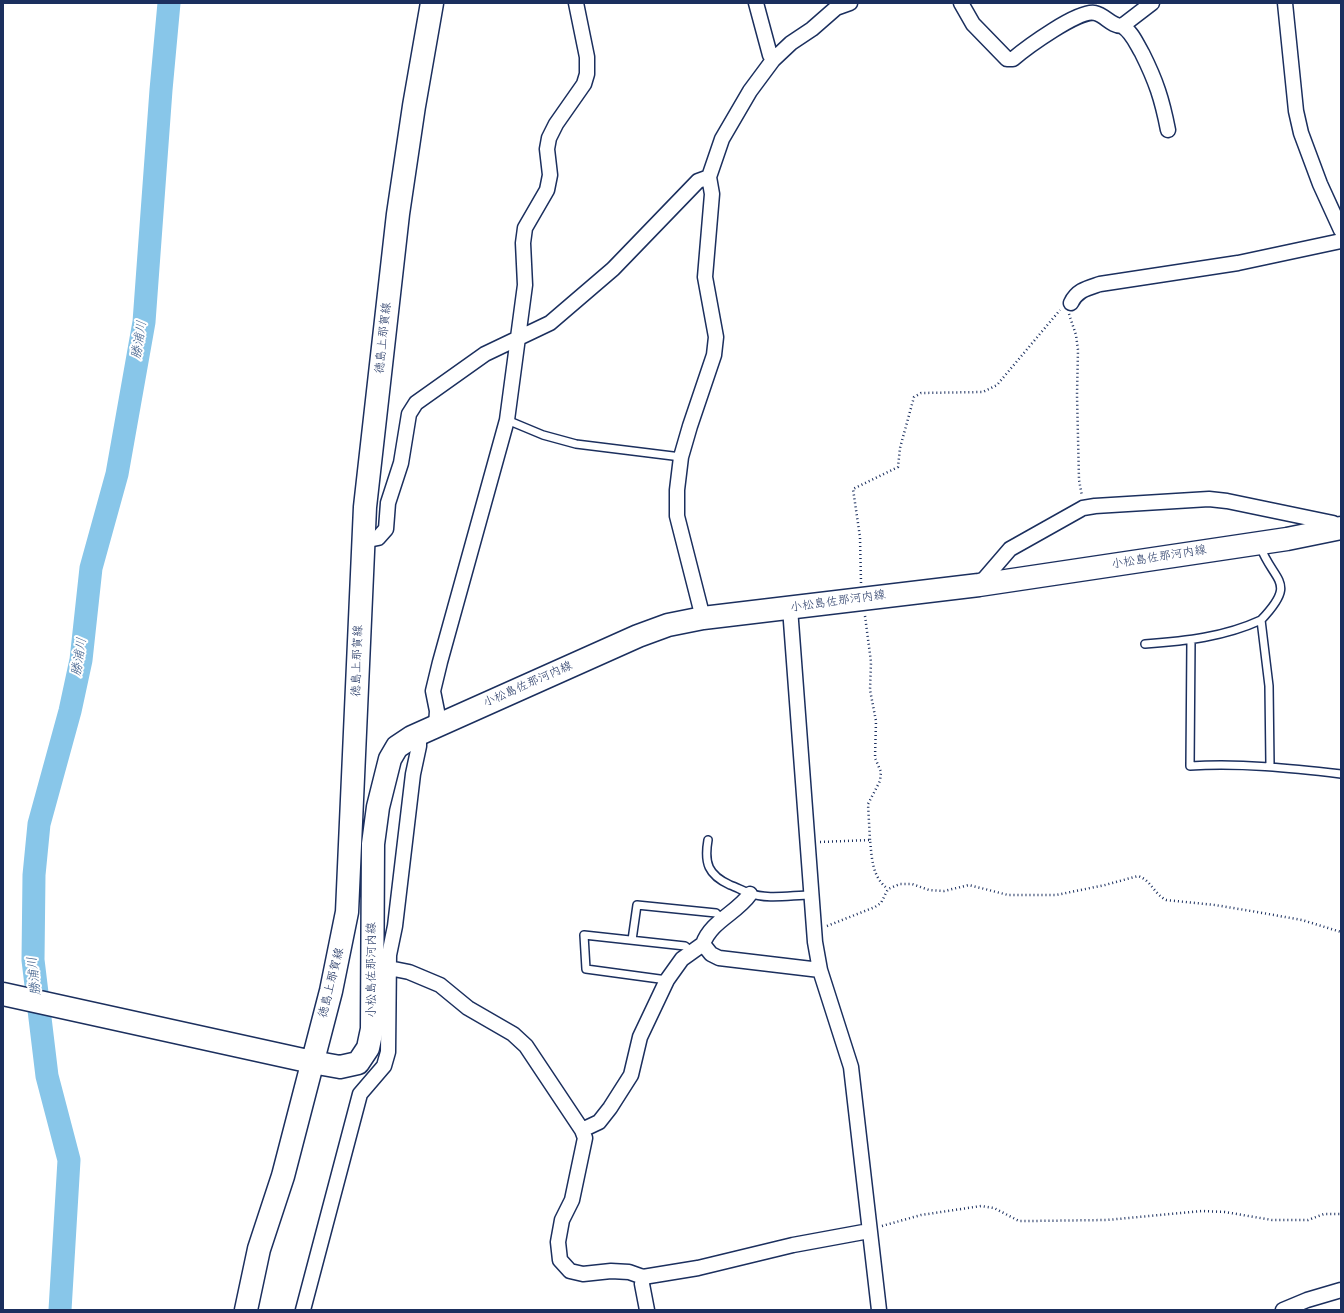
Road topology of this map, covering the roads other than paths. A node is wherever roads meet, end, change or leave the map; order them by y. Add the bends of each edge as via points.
1 (432, 3) edge
2 (576, 3) edge
3 (756, 3) edge
4 (850, 3) edge
5 (961, 3) edge
6 (1152, 3) edge
7 (1286, 3) edge
8 (1122, 26) junction
9 (773, 60) junction
10 (1168, 130) dead end
11 (709, 177) junction
12 (1341, 230) edge
13 (1341, 241) edge
14 (1071, 303) road end
15 (518, 339) junction
16 (507, 420) junction
17 (682, 457) junction
18 (1340, 528) edge
19 (363, 541) junction
20 (1259, 543) junction
21 (979, 585) junction
22 (790, 608) junction
23 (703, 618) junction
24 (1261, 620) junction
25 (1191, 640) junction
26 (1145, 644) dead end
27 (428, 730) junction
28 (1270, 766) junction
29 (1341, 774) edge
30 (708, 840) dead end
31 (750, 894) junction
32 (811, 895) junction
33 (722, 919) junction
34 (632, 940) junction
35 (698, 948) junction
36 (389, 968) junction
37 (820, 970) junction
38 (667, 980) junction
39 (3, 994) edge
40 (312, 1062) junction
41 (582, 1130) junction
42 (869, 1231) junction
43 (643, 1277) junction
44 (1341, 1290) edge
45 (246, 1310) edge
46 (303, 1310) edge
47 (647, 1310) edge
48 (879, 1310) edge
49 (1283, 1310) edge

1 - 19 main road, 徳島上那賀線 via 398,214
2 - 15 street via 587,57 587,74 584,84 549,138 547,149 550,175 547,190 525,228 525,286
3 - 9 street
4 - 9 street via 836,8
5 - 8 street via 973,24 1007,59 1013,59 1029,46 1086,12 1095,13 1117,26
6 - 8 street
7 - 12 street via 1296,111 1301,133
8 - 10 street via 1133,36 1156,80
9 - 11 street via 750,91 722,138
11 - 15 street via 698,182 613,269 576,302 550,323
11 - 17 street via 712,194 705,277 716,336 715,349
13 - 14 street via 1238,262 1100,284 1083,290 1074,296
15 - 16 street
15 - 19 street via 485,354 416,403 409,414 401,463 388,503 386,529 378,538
16 - 17 lane via 543,435 576,444
16 - 27 street via 440,662 434,691 437,711
17 - 23 street via 677,490 677,516
18 - 20 main road, 小松島佐那河内線
18 - 21 street via 1333,524 1209,499 1095,506 1083,508 1010,549
19 - 40 main road, 徳島上那賀線 via 347,912 341,950
20 - 21 main road, 小松島佐那河内線
20 - 24 lane via 1281,582 1280,594 1274,607
21 - 22 main road, 小松島佐那河内線
22 - 23 main road, 小松島佐那河内線
22 - 32 street
23 - 27 main road, 小松島佐那河内線 via 668,625 638,636
24 - 25 lane via 1221,635
24 - 28 lane via 1269,686
25 - 26 lane
25 - 28 lane via 1190,766
27 - 36 street via 419,746 412,781
27 - 40 main road, 小松島佐那河内線 via 397,747 390,759 378,807 373,844 372,1029 368,1048 358,1063 346,1066
28 - 29 lane
30 - 31 lane via 707,861 713,875
31 - 32 lane
31 - 33 street via 744,903
32 - 37 street
33 - 34 lane via 716,914 637,905
33 - 35 street
34 - 35 lane
34 - 38 lane via 584,935 586,969
35 - 37 street via 719,958
35 - 38 street via 682,959
36 - 41 street via 408,972 440,985 468,1008 513,1034 526,1046
36 - 46 street via 388,1052 384,1066 360,1094
37 - 42 street via 851,1067
38 - 41 street via 640,1038 631,1075 599,1122
39 - 40 main road, 小松島佐那河内線
40 - 45 main road, 徳島上那賀線 via 283,1176 259,1249
41 - 43 street via 585,1138 572,1200 562,1220 558,1242 560,1260 570,1271 583,1274 611,1271 628,1272
42 - 43 street via 793,1245 698,1268
42 - 48 street
43 - 47 street
44 - 49 street

